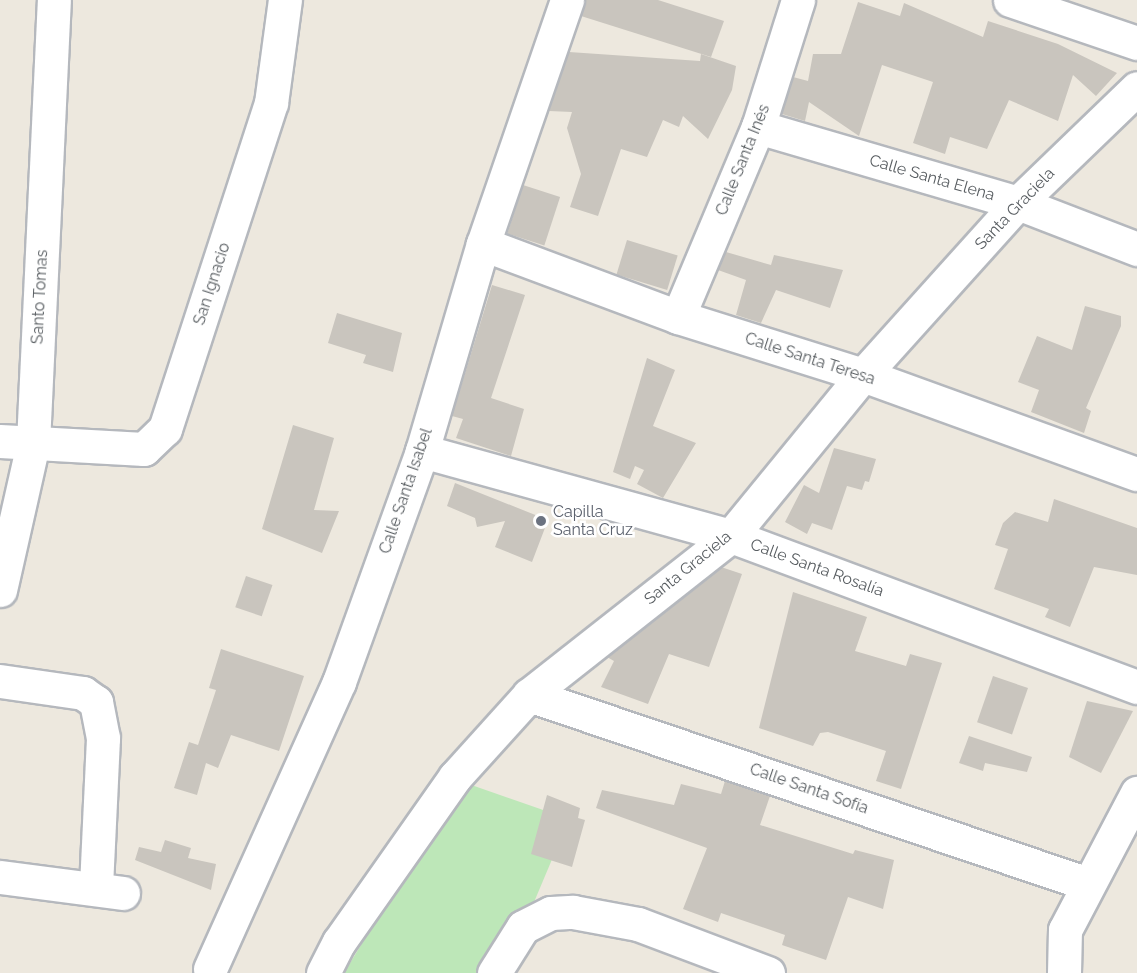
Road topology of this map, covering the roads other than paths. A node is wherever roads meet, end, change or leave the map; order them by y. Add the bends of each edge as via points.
1 (54, 0) edge
2 (285, 0) edge
3 (567, 0) edge
4 (798, 0) edge
5 (1010, 0) edge
6 (1137, 43) edge
7 (1137, 88) edge
8 (758, 127) junction
9 (1018, 203) junction
10 (483, 244) junction
11 (1137, 249) edge
12 (678, 317) junction
13 (862, 375) junction
14 (0, 441) edge
15 (33, 443) junction
16 (422, 451) junction
17 (1137, 474) edge
18 (731, 536) junction
19 (0, 590) edge
20 (0, 681) edge
21 (1137, 687) edge
22 (529, 694) junction
23 (1137, 793) edge
24 (0, 878) edge
25 (1088, 884) junction
26 (210, 969) dead end
27 (323, 973) edge
28 (494, 973) edge
29 (768, 973) edge
30 (1064, 973) edge

1 - 15 street, Santo Tomas
2 - 15 street, San Ignacio via 271,103 165,429 144,449
3 - 10 street, Calle Santa Isabel
4 - 8 street, Calle Santa Inés
5 - 6 street
7 - 9 street, Santa Graciela
8 - 9 street, Calle Santa Elena
8 - 12 street, Calle Santa Inés
9 - 11 street, Calle Santa Elena
9 - 13 street, Santa Graciela
10 - 12 street, Calle Santa Teresa
10 - 16 street, Calle Santa Isabel
12 - 13 street, Calle Santa Teresa
13 - 17 street, Calle Santa Teresa
13 - 18 street, Santa Graciela
14 - 15 street, San Ignacio
15 - 19 street, Santo Tomas
16 - 18 street, Calle Santa Rosalía
16 - 26 street, Calle Santa Isabel via 339,682
18 - 21 street, Calle Santa Rosalía
18 - 22 street, Santa Graciela
20 - 24 street via 83,693 96,702 103,738 110,890
22 - 25 street, Calle Santa Sofía
22 - 27 street, Santa Graciela via 455,777 339,942
23 - 25 street
25 - 30 street via 1065,930
28 - 29 street via 523,927 551,913 573,912 638,924

